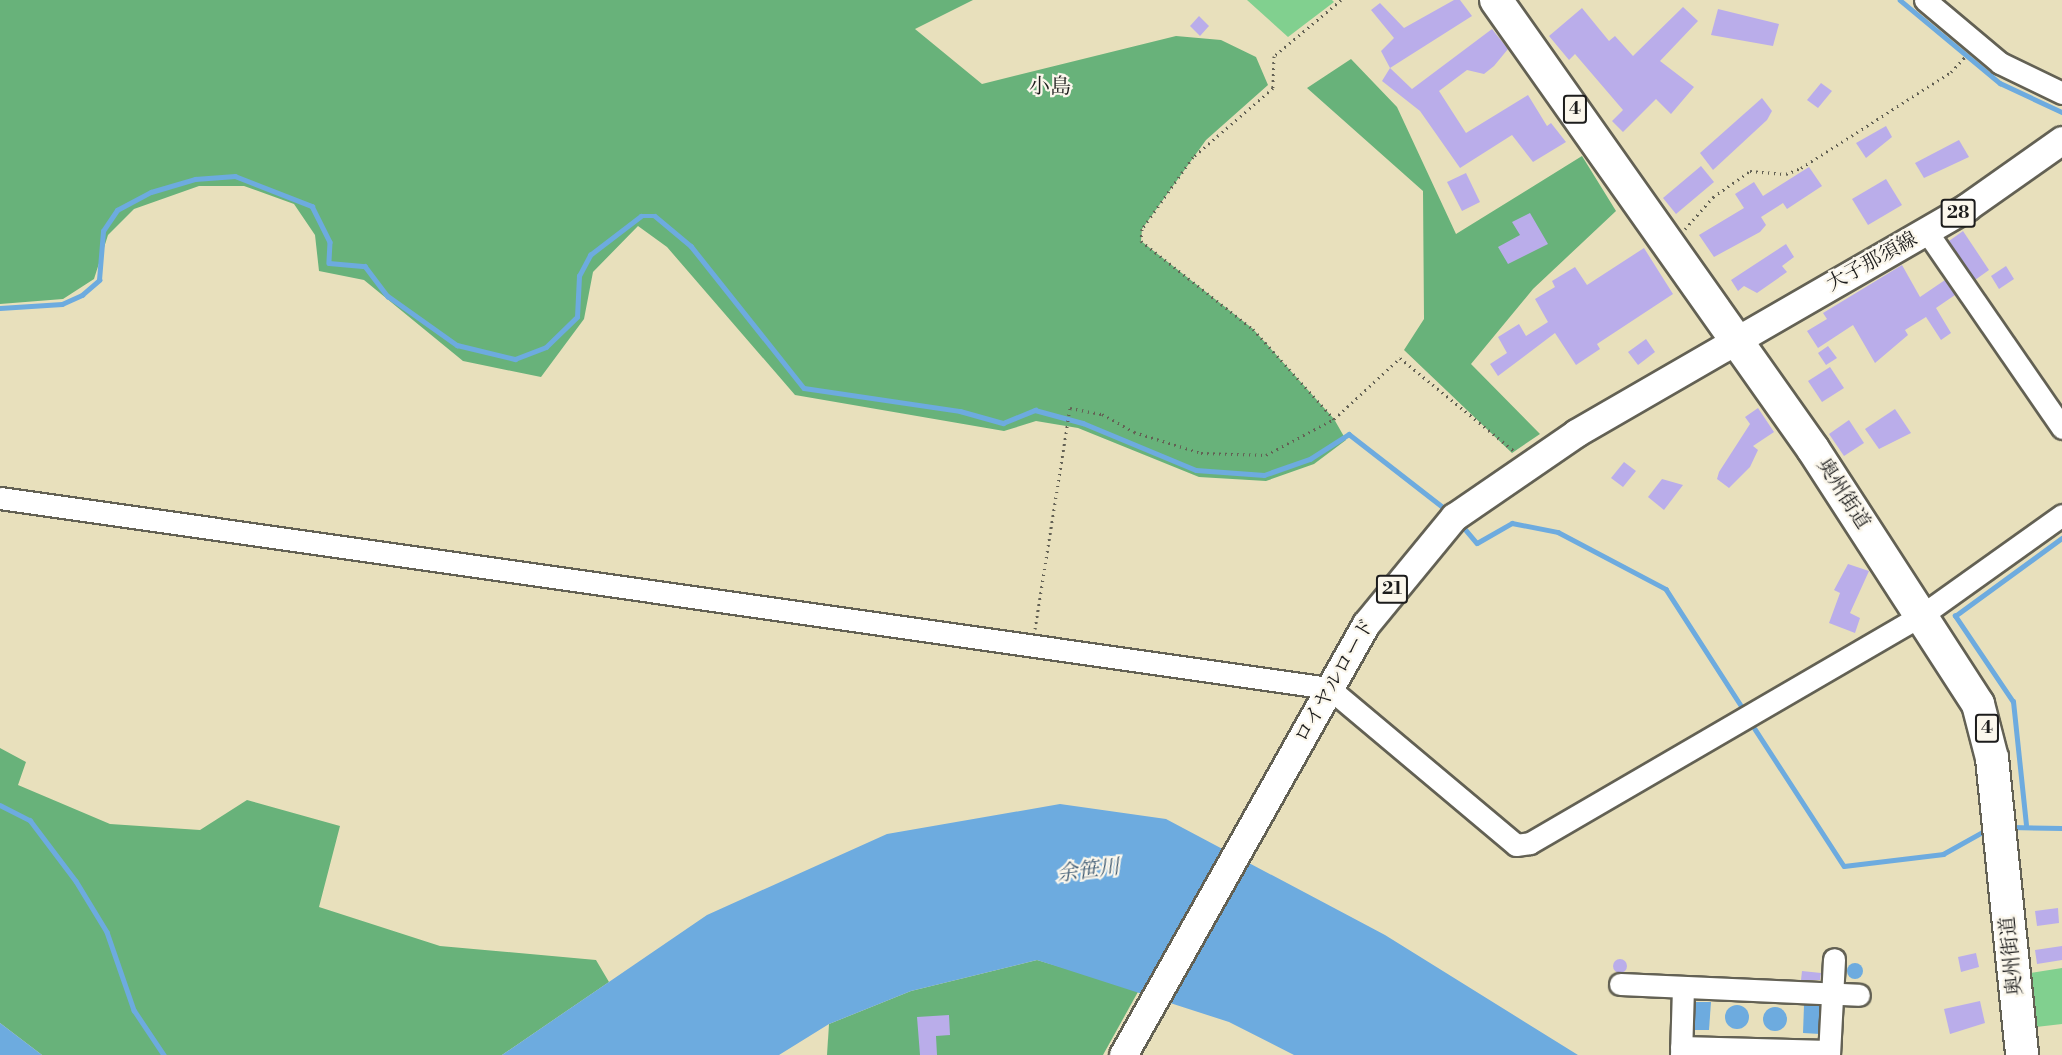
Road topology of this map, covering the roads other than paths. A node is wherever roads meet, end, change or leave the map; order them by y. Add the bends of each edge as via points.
1 (1496, 0) edge
2 (1926, 0) edge
3 (2062, 93) edge
4 (2062, 140) edge
5 (1927, 232) junction
6 (1737, 338) junction
7 (2062, 428) edge
8 (0, 498) edge
9 (2062, 515) edge
10 (1922, 615) junction
11 (1329, 688) junction
12 (1834, 958) dead end
13 (1620, 984) dead end
14 (1683, 987) junction
15 (1833, 994) junction
16 (1859, 995) dead end
17 (1681, 1051) edge
18 (1829, 1053) edge
19 (1123, 1055) edge
20 (2022, 1055) edge

1 - 6 highway, 奥州街道 / 4
2 - 3 lane via 2000,63
4 - 5 main road, 大子那須線 / 28
5 - 6 main road, 大子那須線 / 28
5 - 7 lane
6 - 10 highway, 奥州街道 / 4
6 - 11 main road, ロイヤルロード / 21 via 1531,464 1454,518 1408,566
8 - 11 lane
9 - 10 lane
10 - 11 lane via 1530,843 1516,844
10 - 20 highway, 奥州街道 / 4 via 1963,676 1988,731
11 - 19 main road, ロイヤルロード / 21
12 - 15 lane
13 - 14 lane
14 - 15 lane
14 - 17 lane
15 - 16 lane
15 - 18 lane
17 - 18 lane

